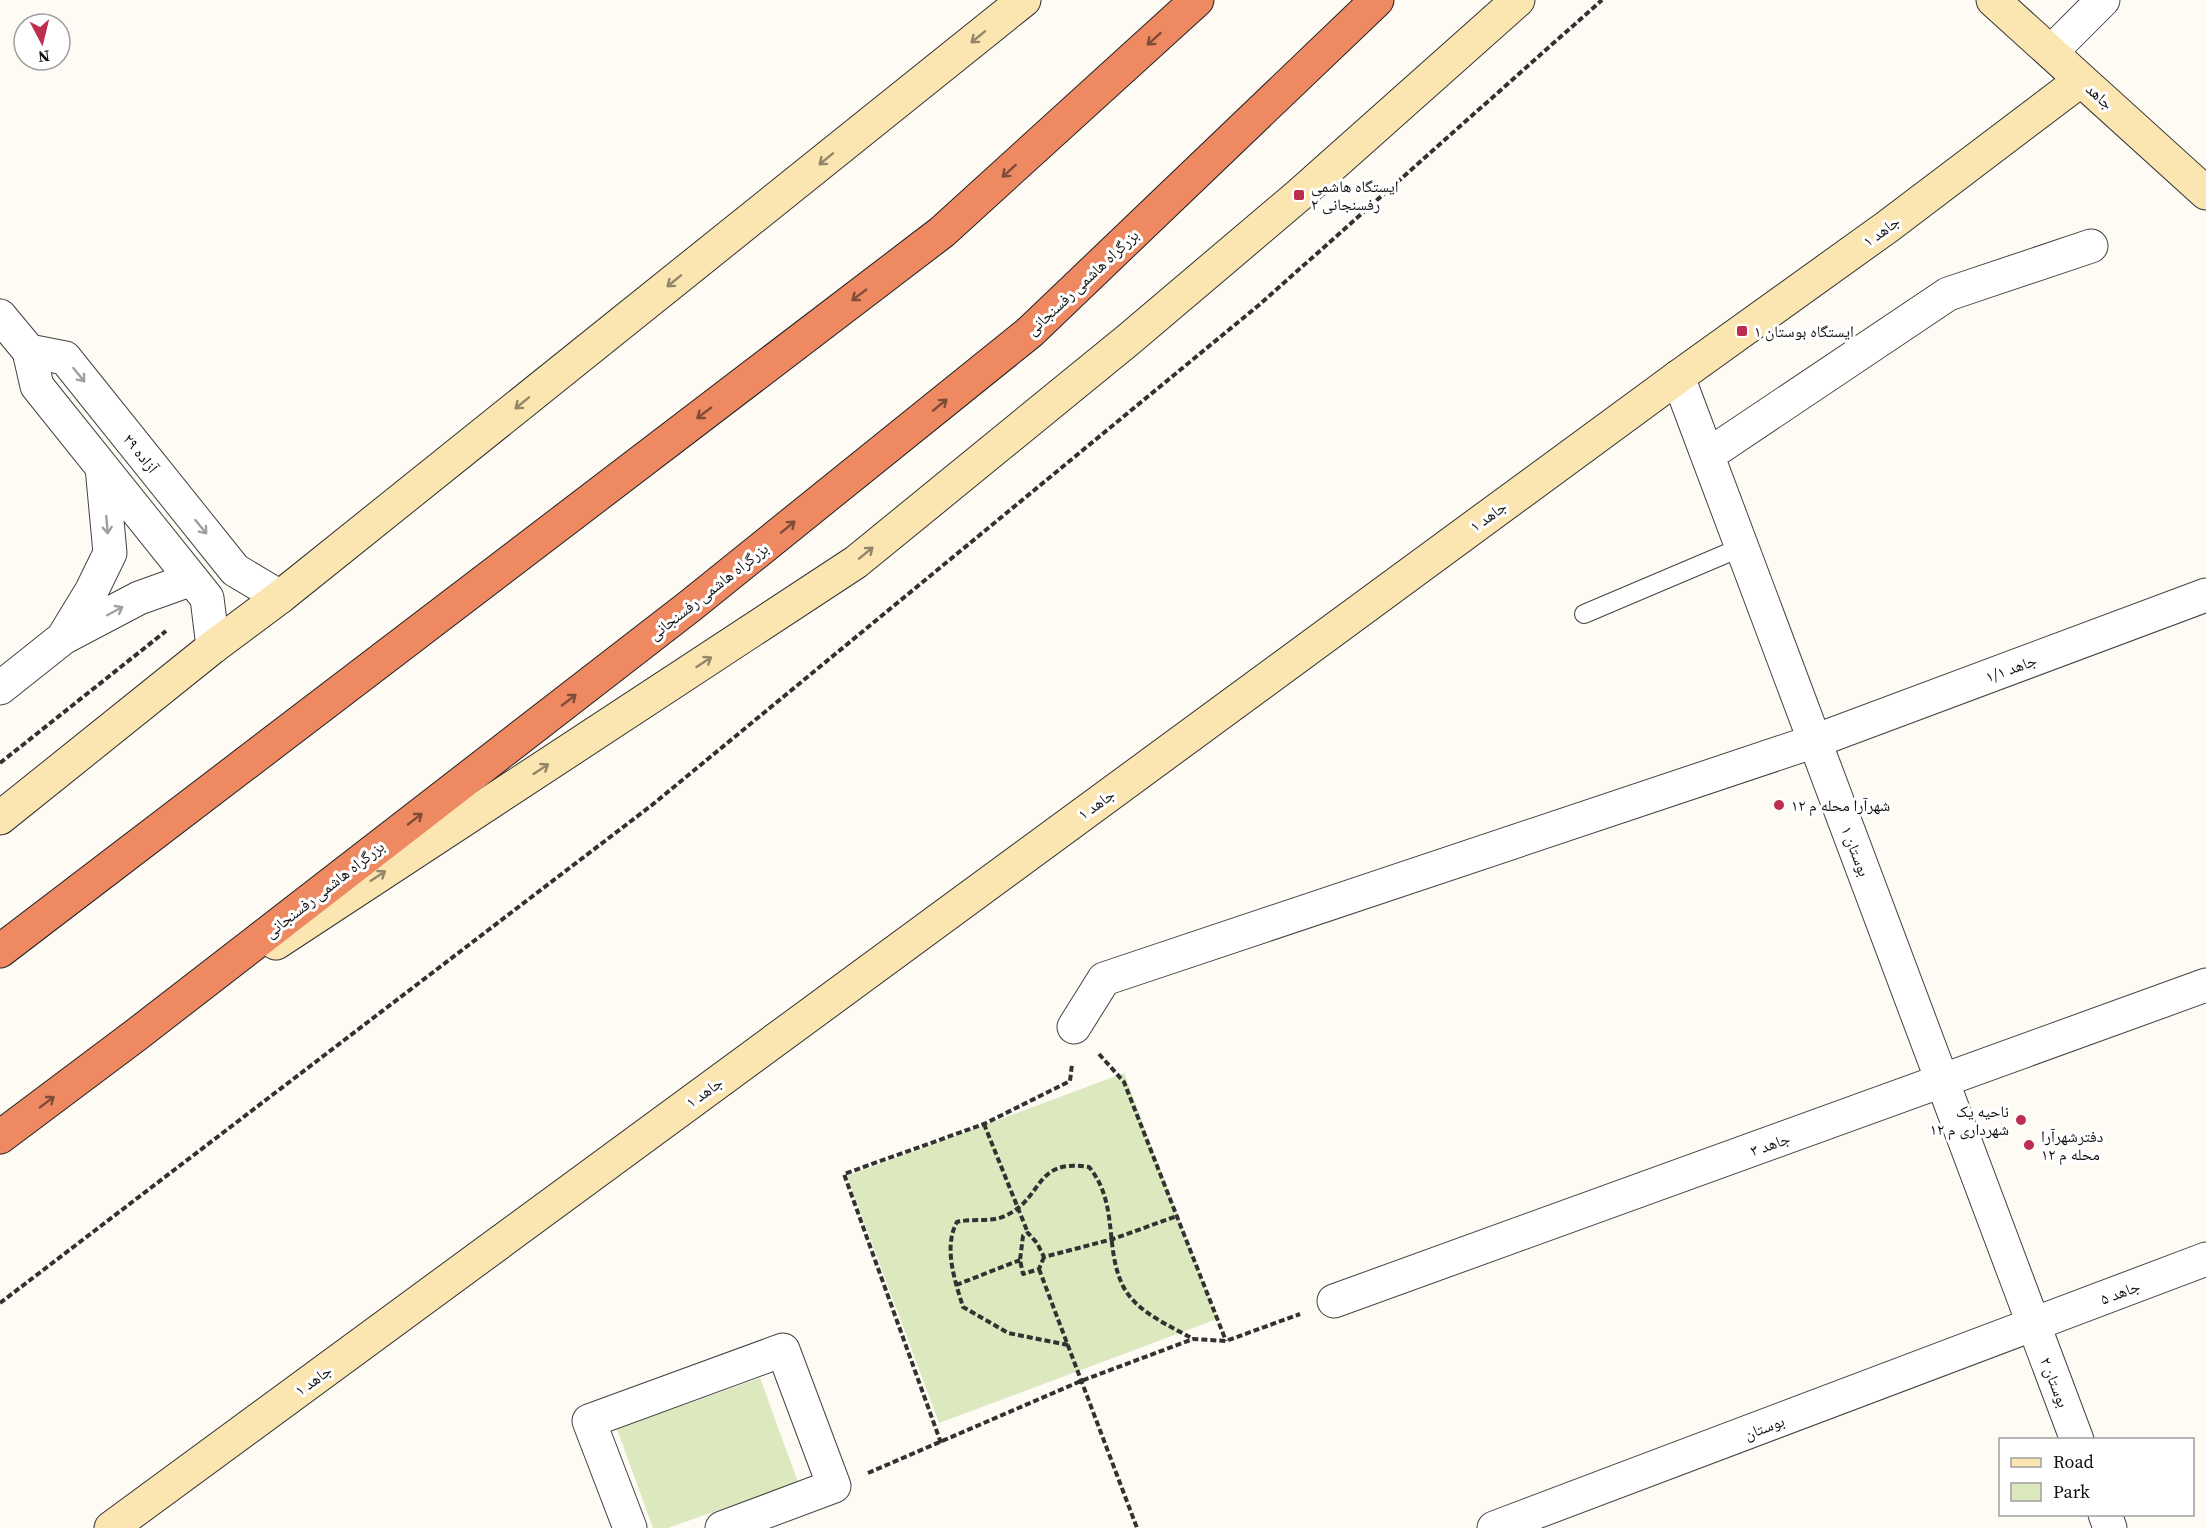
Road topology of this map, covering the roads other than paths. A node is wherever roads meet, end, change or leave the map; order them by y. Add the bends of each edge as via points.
1 (1024, 0) edge
2 (1197, 0) edge
3 (1377, 0) edge
4 (1518, 0) edge
5 (1993, 0) edge
6 (2103, 0) edge
7 (2051, 52) junction
8 (2081, 80) junction
9 (2206, 193) edge
10 (2091, 246) dead end
11 (0, 316) edge
12 (29, 351) junction
13 (1678, 376) junction
14 (1708, 455) junction
15 (102, 467) junction
16 (1742, 547) junction
17 (199, 588) junction
18 (2206, 595) edge
19 (280, 597) junction
20 (1584, 614) dead end
21 (63, 638) junction
22 (213, 647) junction
23 (0, 688) edge
24 (1815, 741) junction
25 (0, 818) edge
26 (0, 951) edge
27 (2206, 985) edge
28 (1074, 1027) road end
29 (136, 1035) junction
30 (1943, 1082) junction
31 (0, 1137) edge
32 (2206, 1259) edge
33 (1334, 1301) road end
34 (2034, 1325) junction
35 (2076, 1438) edge
36 (111, 1528) edge
37 (630, 1528) edge
38 (722, 1528) edge
39 (1494, 1528) edge

1 -> 19 street
2 -> 26 highway via 942,232
29 -> 3 highway, بزرگراه هاشمی رفسنجانی via 690,606 1030,332
29 -> 4 street via 856,562 1299,195
5 - 7 street, جاهد
6 - 7 street
7 - 8 street, جاهد
8 - 9 street, جاهد
8 - 13 street, جاهد ۱ via 1887,227
10 - 14 street via 1948,294
11 - 12 street
12 - 15 street via 37,386
12 -> 19 street, آزاده ۲۹ via 65,358 235,570
13 - 14 street, بوستان ۱
13 - 36 street, جاهد ۱
14 - 16 street, بوستان ۱
15 - 17 street
15 -> 21 street via 110,554
16 - 20 lane
16 - 24 street, بوستان ۱
21 -> 17 street via 139,598
17 - 22 street
18 - 24 street, جاهد ۱/۱
19 - 22 street
21 - 23 street
22 - 25 street
24 - 28 street, جاهد ۱/۱ via 1104,979
24 - 30 street, بوستان ۱
27 - 30 street, جاهد ۳
31 -> 29 highway, بزرگراه هاشمی رفسنجانی
30 - 33 street, جاهد ۳
30 - 34 street, بوستان ۱
32 - 34 street, جاهد ۵
34 - 35 street, بوستان ۲
34 - 39 street, بوستان
37 - 38 street via 590,1421 783,1350 834,1486

